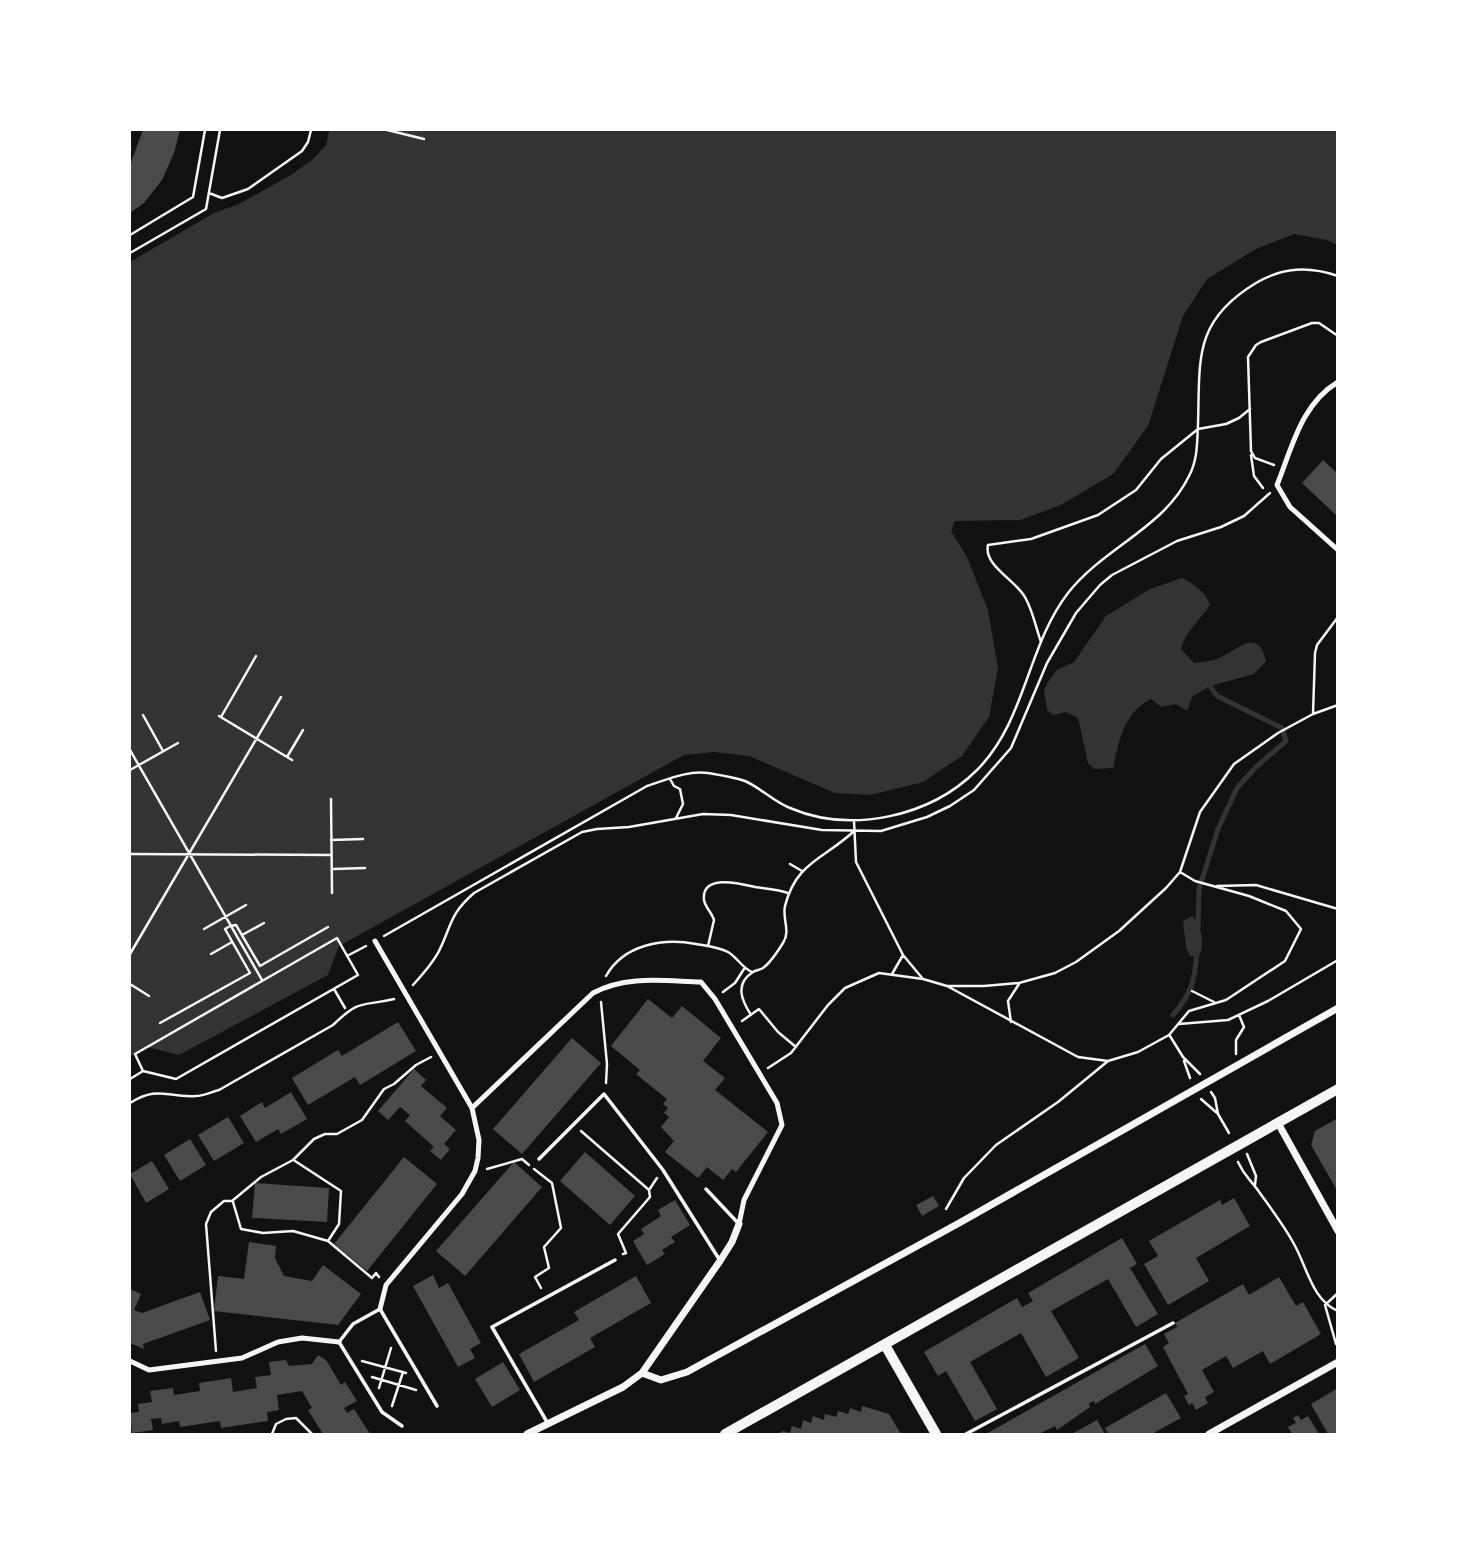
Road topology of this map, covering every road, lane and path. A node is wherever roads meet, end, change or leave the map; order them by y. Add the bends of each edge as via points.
1 (205, 130) edge
2 (220, 130) edge
3 (311, 130) edge
4 (387, 130) edge
5 (424, 139) dead end
6 (209, 193) junction
7 (130, 235) edge
8 (130, 253) edge
9 (1338, 275) edge
10 (1338, 336) edge
11 (1338, 382) edge
12 (1250, 409) junction
13 (1198, 429) junction
14 (1251, 451) junction
15 (1283, 469) junction
16 (1277, 485) junction
17 (1262, 488) dead end
18 (1338, 550) edge
19 (1338, 617) edge
20 (1041, 642) junction
21 (256, 656) dead end
22 (281, 697) dead end
23 (1338, 705) edge
24 (1313, 714) junction
25 (143, 715) dead end
26 (303, 730) dead end
27 (258, 740) junction
28 (178, 743) dead end
29 (130, 750) edge
30 (163, 751) junction
31 (287, 757) junction
32 (292, 760) dead end
33 (138, 765) junction
34 (130, 770) edge
35 (670, 778) junction
36 (331, 799) dead end
37 (676, 818) junction
38 (854, 821) junction
39 (853, 832) junction
40 (331, 839) junction
41 (363, 839) dead end
42 (130, 854) edge
43 (189, 855) junction
44 (331, 855) junction
45 (790, 864) dead end
46 (365, 868) dead end
47 (332, 869) junction
48 (802, 871) junction
49 (1180, 872) junction
50 (1214, 886) junction
51 (332, 893) dead end
52 (788, 893) junction
53 (246, 905) dead end
54 (1338, 909) edge
55 (225, 917) junction
56 (264, 923) dead end
57 (230, 926) junction
58 (328, 927) dead end
59 (204, 929) dead end
60 (242, 935) junction
61 (375, 941) junction
62 (232, 942) junction
63 (708, 946) junction
64 (130, 954) edge
65 (211, 954) dead end
66 (903, 955) junction
67 (347, 956) junction
68 (1338, 960) edge
69 (744, 969) junction
70 (752, 972) junction
71 (892, 975) junction
72 (923, 979) junction
73 (263, 981) junction
74 (1019, 983) junction
75 (130, 984) edge
76 (947, 986) junction
77 (334, 989) junction
78 (600, 989) junction
79 (1192, 991) dead end
80 (406, 993) junction
81 (149, 996) dead end
82 (715, 999) junction
83 (1215, 1003) junction
84 (345, 1008) dead end
85 (1338, 1008) edge
86 (751, 1015) junction
87 (1239, 1015) junction
88 (1011, 1022) junction
89 (160, 1023) dead end
90 (1179, 1024) junction
91 (732, 1027) junction
92 (1169, 1035) junction
93 (796, 1047) junction
94 (439, 1053) junction
95 (1108, 1061) junction
96 (1241, 1063) junction
97 (143, 1071) junction
98 (760, 1073) junction
99 (1204, 1078) dead end
100 (130, 1080) edge
101 (606, 1081) dead end
102 (1209, 1088) dead end
103 (1338, 1089) edge
104 (130, 1103) edge
105 (471, 1108) junction
106 (1278, 1123) junction
107 (574, 1125) junction
108 (1233, 1140) dead end
109 (1245, 1151) dead end
110 (1236, 1157) dead end
111 (539, 1159) dead end
112 (293, 1160) junction
113 (475, 1171) junction
114 (1255, 1186) junction
115 (706, 1189) dead end
116 (232, 1201) junction
117 (946, 1209) dead end
118 (738, 1224) junction
119 (1338, 1231) edge
120 (328, 1241) junction
121 (615, 1260) joint
122 (720, 1261) junction
123 (387, 1285) junction
124 (1338, 1293) edge
125 (546, 1297) junction
126 (1325, 1306) junction
127 (380, 1309) junction
128 (1338, 1311) edge
129 (1173, 1322) dead end
130 (395, 1335) junction
131 (339, 1342) junction
132 (1336, 1343) edge
133 (885, 1345) junction
134 (408, 1356) junction
135 (349, 1357) junction
136 (217, 1361) junction
137 (130, 1362) edge
138 (1338, 1362) edge
139 (386, 1367) junction
140 (402, 1372) junction
141 (642, 1373) junction
142 (358, 1374) junction
143 (420, 1378) junction
144 (382, 1380) junction
145 (399, 1385) junction
146 (430, 1394) junction
147 (374, 1401) junction
148 (437, 1406) dead end
149 (388, 1418) junction
150 (548, 1424) junction
151 (402, 1426) dead end
152 (272, 1434) edge
153 (312, 1434) edge
154 (527, 1434) edge
155 (726, 1434) edge
156 (936, 1434) edge
157 (966, 1434) edge
158 (1209, 1434) edge

1 - 7 path via 193,197
2 - 6 path
3 - 6 path via 303,150 248,189 222,198
4 - 5 path
6 - 8 path via 206,209
9 - 13 path via 1296,268 1267,276 1222,310 1203,342
10 - 12 path via 1312,323 1256,345 1247,362
11 - 15 street via 1308,409
12 - 13 path via 1226,424
12 - 14 path
13 - 20 path via 1195,460 1182,488 1159,515 1069,591
13 - 20 path via 1161,459 1136,490 1098,515 1031,539 987,547 990,558 1026,596
14 - 15 path
14 - 17 path via 1254,476
15 - 16 street
16 - 18 street via 1290,507
16 - 39 path via 1244,516 1177,541 1100,585 1076,613 1047,663 1011,748 974,790 927,817 881,831
19 - 24 path via 1315,653
20 - 38 path via 1009,725 976,771 920,807
21 - 27 path via 220,716
22 - 27 path
23 - 24 path
24 - 49 path via 1234,764 1200,812
25 - 30 path
26 - 31 path
27 - 31 path
27 - 43 path
28 - 30 path
29 - 33 path
30 - 33 path
31 - 32 path
33 - 34 path
33 - 43 path
35 - 37 path via 680,789 683,804
35 - 38 path via 706,772 744,781 789,808 826,819
35 - 61 path via 616,803
36 - 40 path
37 - 39 path via 731,815
37 - 80 path via 582,832 474,893 452,918 439,951
38 - 39 path
39 - 48 path
39 - 66 path via 856,862
40 - 41 path
40 - 44 path
42 - 43 path
43 - 44 path
43 - 55 path
43 - 64 path
44 - 47 path
45 - 48 path
46 - 47 path
47 - 51 path
48 - 52 path
49 - 50 path
49 - 74 path via 1099,947 1055,973
50 - 54 path via 1256,885
50 - 83 path via 1286,911 1301,929 1285,961
52 - 63 path via 742,883 711,886 704,901 714,920
52 - 70 path via 785,940 764,967
53 - 55 path
55 - 57 path
55 - 59 path
56 - 60 path
57 - 60 path via 236,925
57 - 62 path via 225,929
57 - 73 path
58 - 60 path via 260,966
61 - 67 path
61 - 80 street
62 - 65 path
62 - 89 path via 250,972
63 - 69 path via 729,953
63 - 78 path via 661,942 631,951 617,960
66 - 71 path
66 - 72 path
67 - 73 path via 337,938
67 - 77 path via 358,975
68 - 87 path
69 - 70 path
69 - 82 path
70 - 86 path via 741,991
71 - 72 path
71 - 93 path via 878,973 845,988
72 - 76 path
73 - 97 path via 135,1055
74 - 76 path
74 - 88 path via 1007,1001
75 - 81 path
76 - 88 path
77 - 84 path
77 - 97 path via 176,1079
78 - 82 street via 636,980 701,982
78 - 101 path
78 - 105 street
79 - 83 path
80 - 94 street
80 - 104 path via 384,1002 362,1003 333,1026 219,1090 198,1096 156,1092
82 - 91 street
83 - 90 path via 1189,1011
85 - 96 street
86 - 91 path
86 - 93 path via 760,1009
87 - 90 path
87 - 96 path via 1244,1027 1234,1051
88 - 95 path via 1078,1057
90 - 92 path
91 - 98 street
92 - 95 path
92 - 99 path
93 - 98 path
94 - 105 street
94 - 112 path via 384,1088 362,1120 337,1134 314,1139
95 - 117 path via 996,1145 964,1178
96 - 141 street via 687,1372 661,1380
97 - 100 path
98 - 118 street via 782,1125 744,1200
102 - 108 path via 1217,1114
103 - 106 main road
105 - 113 street via 479,1140
106 - 119 street
106 - 133 main road
107 - 111 lane
107 - 121 path via 649,1190 650,1197 618,1234 626,1252
107 - 122 lane via 604,1094 609,1098 663,1170
109 - 114 path via 1256,1176
110 - 114 path via 1246,1179
112 - 116 path via 261,1177
112 - 120 path via 341,1191 339,1224
113 - 123 street via 462,1194
113 - 125 path via 522,1159 552,1183 561,1228 544,1247 549,1268 535,1276
114 - 126 path via 1294,1243
115 - 118 lane
116 - 120 path via 241,1229 293,1231
116 - 136 path via 224,1201 211,1212 206,1224
118 - 122 street
120 - 123 path
121 - 125 lane
122 - 141 street
123 - 127 street
124 - 126 path
125 - 150 lane via 492,1327
126 - 128 path
126 - 132 path
127 - 130 lane
127 - 131 lane via 354,1324
129 - 157 lane
130 - 134 lane
130 - 139 path
131 - 135 lane
131 - 136 street via 302,1338 278,1342 242,1358
133 - 155 main road
133 - 156 main road
134 - 140 path
134 - 143 lane
135 - 139 path
135 - 142 lane
136 - 137 street via 149,1370
138 - 158 street
139 - 140 path
139 - 144 path
140 - 143 path
140 - 145 path
141 - 150 street
142 - 144 path
142 - 147 lane
143 - 146 lane
144 - 145 path
144 - 147 path
145 - 146 path
145 - 149 path
146 - 148 lane
147 - 149 lane
149 - 151 lane
150 - 154 street
152 - 153 path via 276,1424 296,1418

